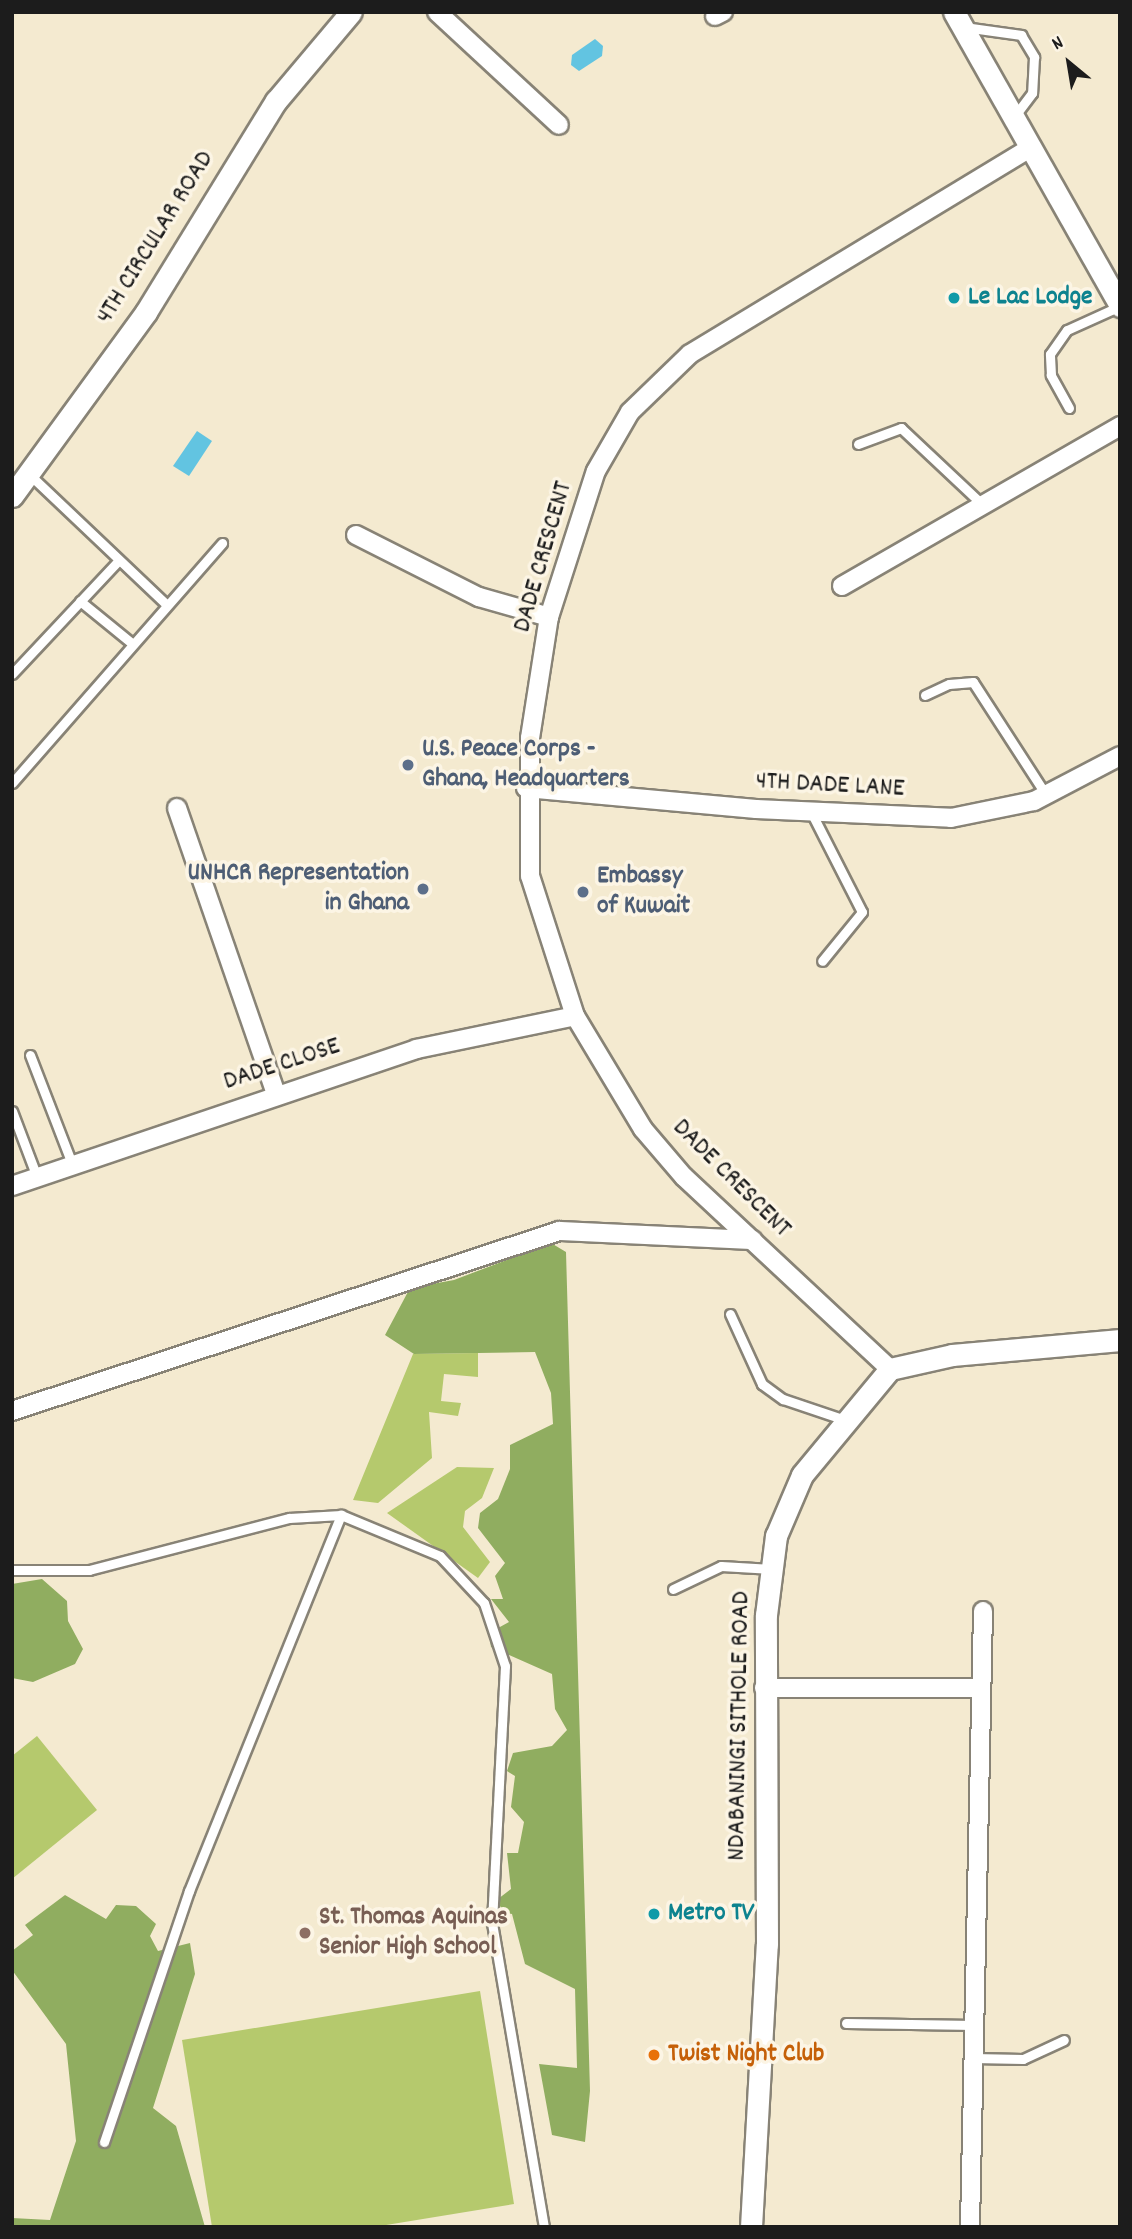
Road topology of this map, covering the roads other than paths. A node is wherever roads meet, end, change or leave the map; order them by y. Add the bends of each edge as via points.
1 (351, 12) edge
2 (438, 12) edge
3 (958, 20) edge
4 (1013, 118) junction
5 (559, 125) dead end
6 (1030, 148) junction
7 (1118, 297) edge
8 (1069, 408) dead end
9 (1120, 426) edge
10 (858, 444) dead end
11 (30, 475) junction
12 (12, 496) edge
13 (984, 505) junction
14 (356, 535) dead end
15 (222, 542) dead end
16 (118, 561) junction
17 (842, 586) dead end
18 (80, 601) junction
19 (166, 604) junction
20 (549, 617) junction
21 (132, 644) junction
22 (12, 674) edge
23 (925, 695) dead end
24 (1120, 757) edge
25 (12, 783) edge
26 (526, 788) junction
27 (1046, 795) junction
28 (177, 808) dead end
29 (811, 812) junction
30 (822, 961) dead end
31 (575, 1016) junction
32 (30, 1055) dead end
33 (276, 1094) junction
34 (12, 1111) edge
35 (72, 1164) junction
36 (37, 1177) junction
37 (12, 1186) edge
38 (753, 1240) junction
39 (730, 1314) dead end
40 (1120, 1340) edge
41 (890, 1369) junction
42 (12, 1411) edge
43 (845, 1420) junction
44 (341, 1515) junction
45 (772, 1569) junction
46 (12, 1570) edge
47 (673, 1589) dead end
48 (983, 1611) dead end
49 (764, 1688) junction
50 (981, 1688) junction
51 (846, 2023) dead end
52 (974, 2025) junction
53 (1064, 2040) dead end
54 (973, 2057) junction
55 (104, 2142) dead end
56 (544, 2227) edge
57 (751, 2227) edge
58 (970, 2227) edge

1 - 11 street, 4TH CIRCULAR ROAD via 276,101 146,312
2 - 5 street
3 - 4 street
3 - 4 lane via 1021,35 1034,57 1032,93
4 - 6 street
6 - 7 street
6 - 20 street, DADE CRESCENT via 775,298 690,354 630,412 596,471
7 - 8 lane via 1067,330 1050,354 1051,375
9 - 13 street
10 - 13 lane via 901,428
11 - 12 street, 4TH CIRCULAR ROAD
11 - 16 lane
13 - 17 street
14 - 20 street via 479,597
15 - 19 lane
16 - 18 lane
16 - 19 lane
18 - 21 lane
18 - 22 lane
19 - 21 lane
20 - 26 street, DADE CRESCENT
21 - 25 lane
23 - 27 lane via 949,684 974,682
24 - 27 street, 4TH DADE LANE
26 - 29 street, 4TH DADE LANE
26 - 31 street, DADE CRESCENT via 530,876
27 - 29 street, 4TH DADE LANE via 951,818
28 - 33 street
29 - 30 lane via 862,912
31 - 33 street, DADE CLOSE via 451,1038
31 - 38 street, DADE CRESCENT via 643,1129 684,1177
32 - 35 lane
33 - 35 street, DADE CLOSE
34 - 36 lane
35 - 36 street, DADE CLOSE
36 - 37 street, DADE CLOSE
38 - 41 street, DADE CRESCENT
38 - 42 street via 559,1231
39 - 43 lane via 762,1384 783,1399
40 - 41 street via 953,1355
41 - 43 street, NDABANINGI SITHOLE ROAD
43 - 45 street, NDABANINGI SITHOLE ROAD via 802,1475 776,1536
44 - 46 lane via 289,1518 89,1570
44 - 55 lane via 189,1891
44 - 56 lane via 440,1556 484,1602 505,1666 504,1777 492,1923
45 - 47 lane via 721,1566
45 - 49 street, NDABANINGI SITHOLE ROAD
48 - 50 street
49 - 50 street
49 - 57 street, NDABANINGI SITHOLE ROAD via 767,1944
50 - 52 street
51 - 52 lane
52 - 54 street
53 - 54 lane via 1023,2059
54 - 58 street

